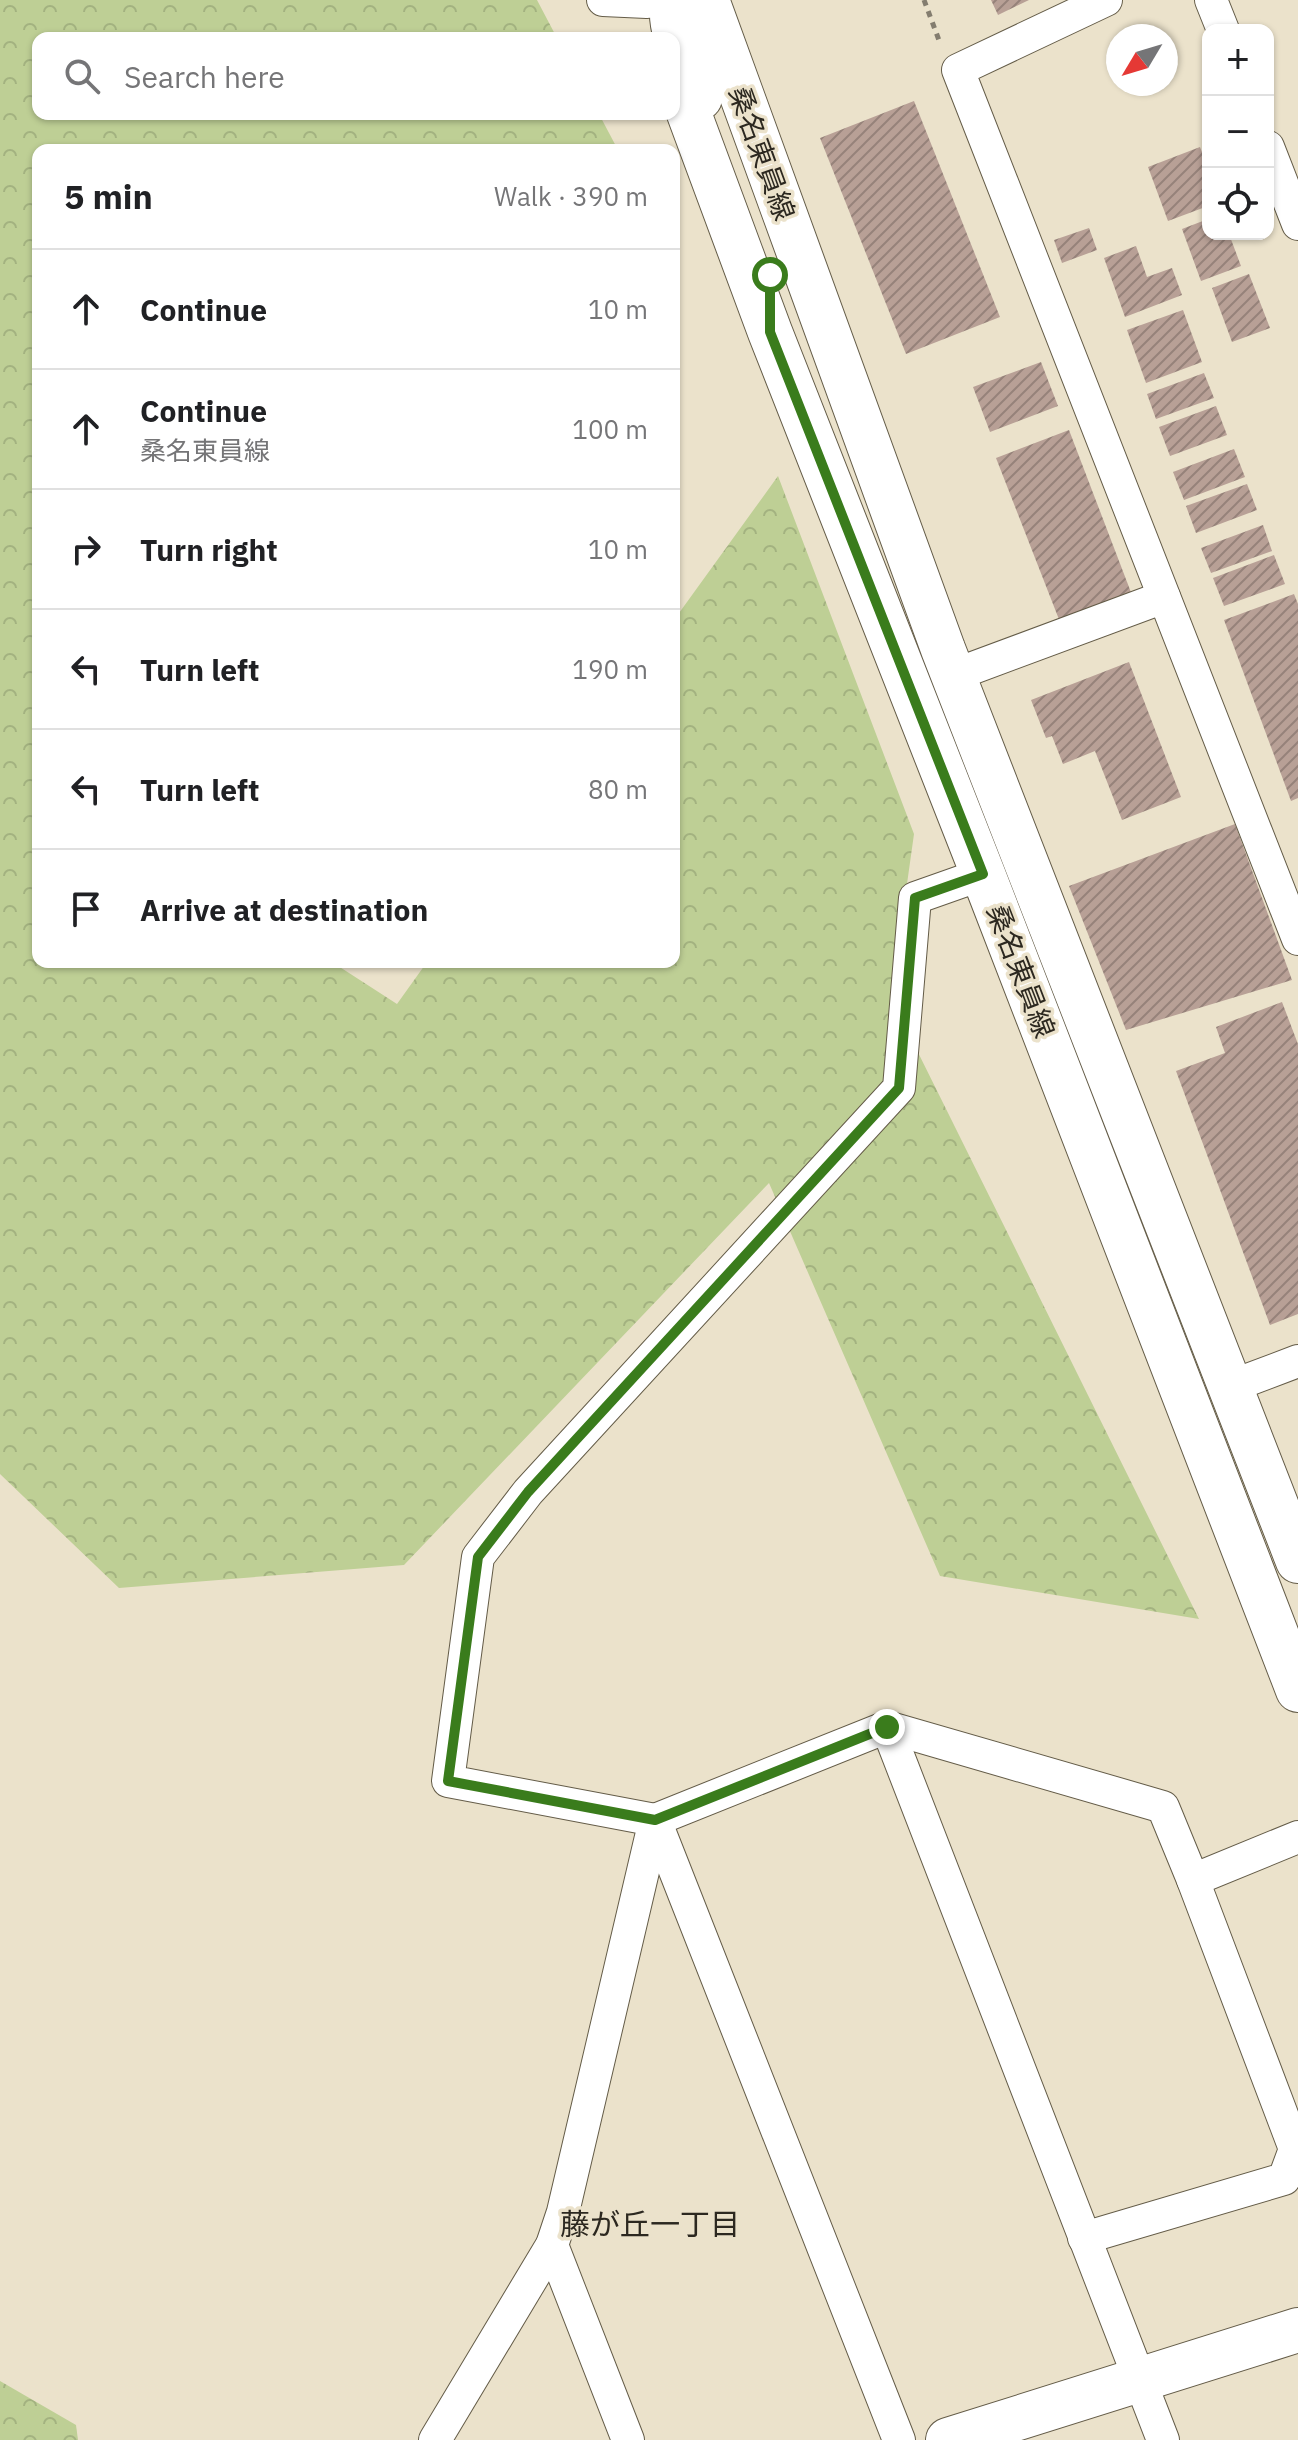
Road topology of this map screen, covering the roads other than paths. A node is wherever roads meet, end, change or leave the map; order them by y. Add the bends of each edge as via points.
1 (603, 0) edge
2 (707, 0) edge
3 (1106, 0) edge
4 (1211, 0) edge
5 (655, 7) edge
6 (1221, 24) edge
7 (675, 32) edge
8 (680, 46) edge
9 (680, 89) edge
10 (1274, 162) edge
11 (1298, 224) edge
12 (770, 332) junction
13 (1164, 597) junction
14 (954, 675) junction
15 (983, 874) junction
16 (1298, 939) edge
17 (1298, 1361) edge
18 (1229, 1387) junction
19 (1298, 1561) edge
20 (1298, 1690) edge
21 (887, 1727) junction
22 (655, 1820) junction
23 (1298, 1837) edge
24 (1193, 1880) junction
25 (1084, 2238) junction
26 (552, 2245) junction
27 (1298, 2330) edge
28 (1141, 2381) junction
29 (435, 2440) edge
30 (628, 2440) edge
31 (899, 2440) edge
32 (948, 2440) edge
33 (1163, 2440) edge

1 - 5 street
2 - 14 main road, 桑名東員線
3 - 13 street via 958,70
4 - 6 street
5 - 7 main road via 671,7
8 - 12 main road via 770,275
9 - 12 main road, 桑名東員線
10 - 11 street
12 - 15 main road, 桑名東員線
13 - 14 street
13 - 16 street
14 - 18 main road, 桑名東員線
15 - 20 main road, 桑名東員線
15 - 22 street via 915,898 899,1088 528,1492 478,1557 448,1781
17 - 18 street
18 - 19 main road, 桑名東員線
21 - 22 street
21 - 24 street via 1163,1807
21 - 25 street
22 - 26 street
22 - 31 street
23 - 24 street
24 - 25 street via 1295,2149 1284,2179
25 - 28 street
26 - 29 street
26 - 30 street
27 - 28 main road
28 - 32 main road
28 - 33 street

